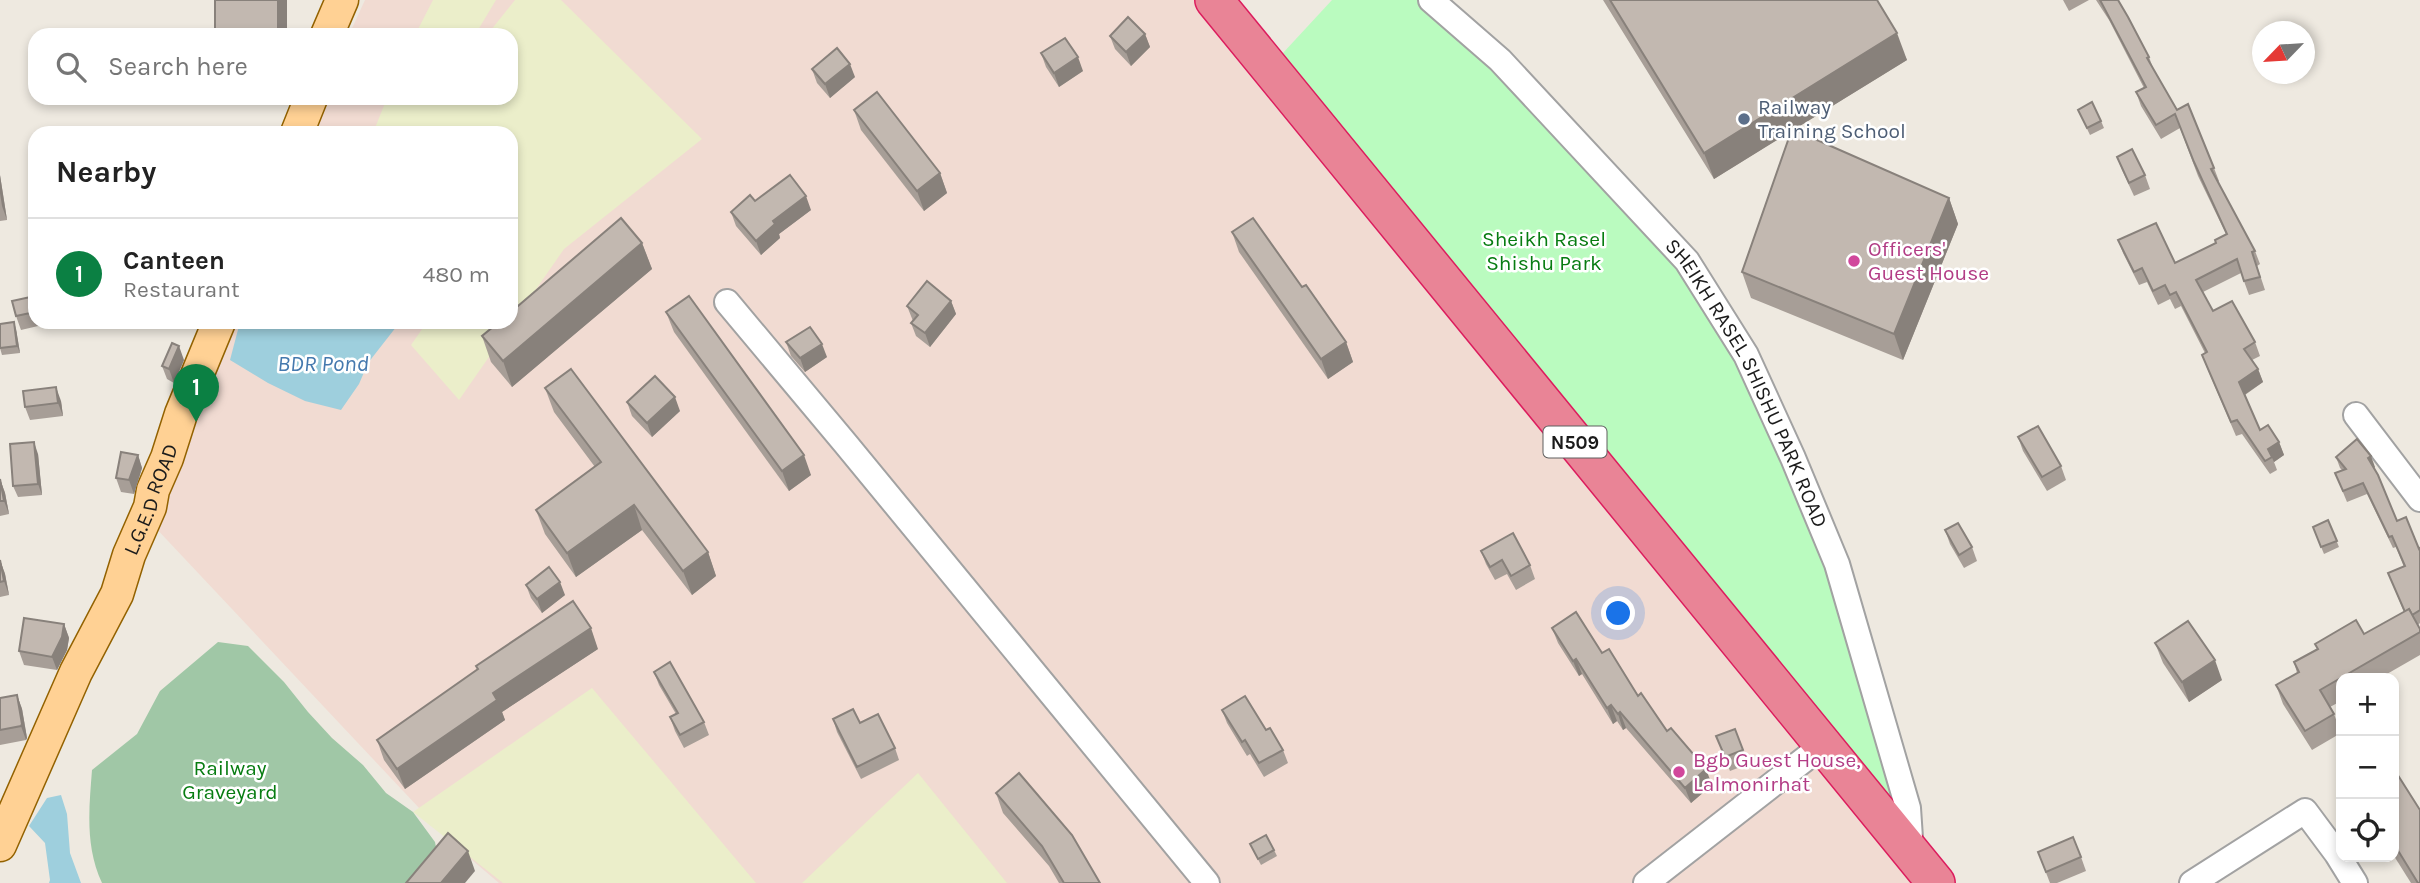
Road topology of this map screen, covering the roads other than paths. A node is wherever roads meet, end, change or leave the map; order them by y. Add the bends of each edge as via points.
1 (342, 0) edge
2 (1214, 0) edge
3 (1432, 0) edge
4 (330, 28) edge
5 (308, 105) edge
6 (300, 126) edge
7 (727, 302) dead end
8 (216, 329) edge
9 (2356, 415) dead end
10 (2420, 499) edge
11 (1823, 745) junction
12 (0, 845) edge
13 (1911, 853) junction
14 (1207, 883) edge
15 (1646, 883) edge
16 (1936, 883) edge
17 (2192, 883) edge
18 (2355, 883) edge

1 - 4 main road
2 - 11 highway, N509
3 - 13 street, SHEIKH RASEL SHISHU PARK ROAD via 1500,60 1687,261 1746,355 1837,564 1908,808
5 - 6 main road
7 - 14 street
8 - 12 main road, L.G.E.D ROAD via 117,594 76,672
9 - 10 street
11 - 13 highway, N509
11 - 15 street
13 - 16 highway, N509
17 - 18 street via 2305,811

